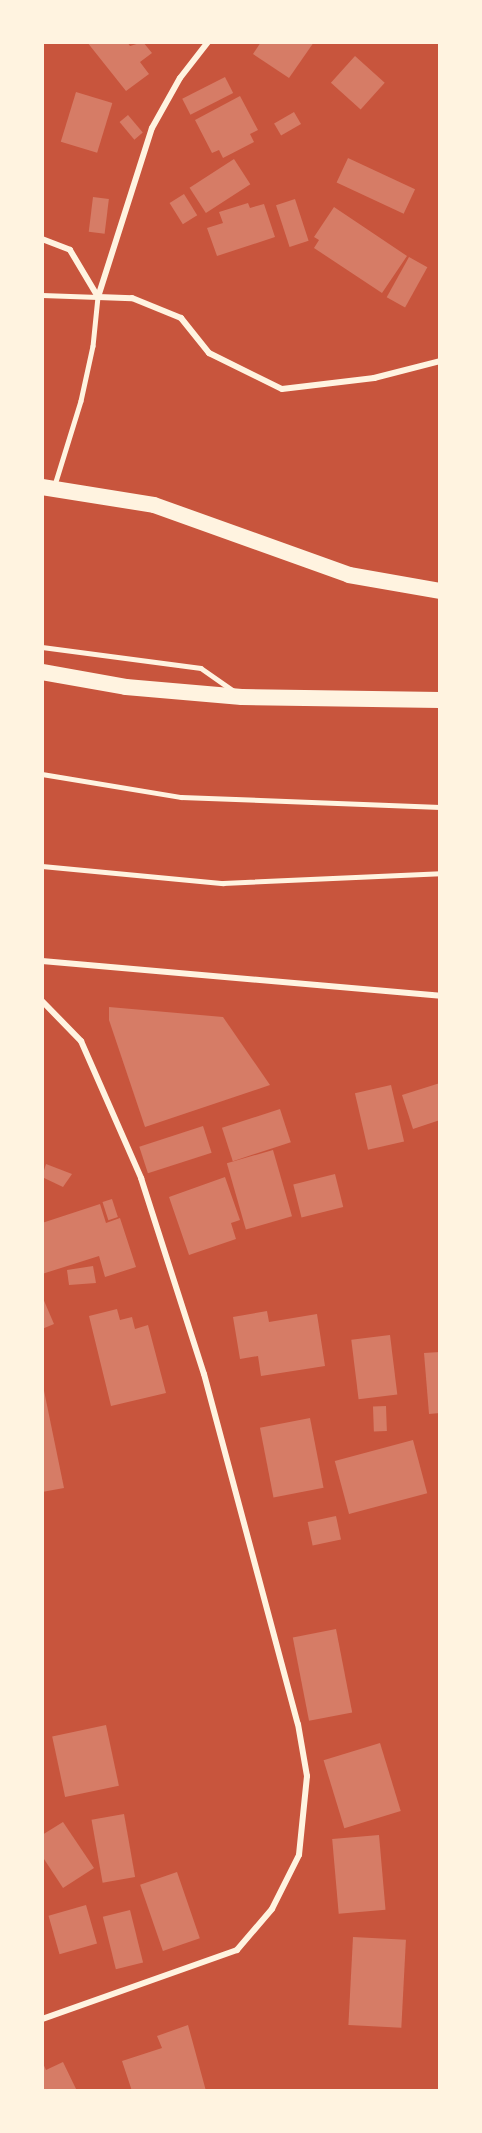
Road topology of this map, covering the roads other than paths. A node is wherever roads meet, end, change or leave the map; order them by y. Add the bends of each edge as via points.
1 (208, 42) edge
2 (42, 239) edge
3 (42, 295) edge
4 (98, 297) junction
5 (440, 361) edge
6 (48, 487) edge
7 (440, 591) edge
8 (42, 647) edge
9 (42, 672) edge
10 (242, 697) junction
11 (440, 700) edge
12 (42, 774) edge
13 (440, 807) edge
14 (42, 866) edge
15 (440, 873) edge
16 (42, 961) edge
17 (440, 996) edge
18 (42, 1001) edge
19 (42, 2019) edge

1 - 4 street via 180,78 152,128
2 - 4 street via 70,250
3 - 4 lane
4 - 5 street via 132,298 181,318 209,353 282,389 374,378
4 - 6 lane via 88,368
6 - 7 highway via 154,505 349,575
8 - 10 lane via 201,668
9 - 10 highway via 126,687
10 - 11 highway
12 - 13 lane via 181,797
14 - 15 lane via 223,883
16 - 17 street
18 - 19 street via 81,1041 141,1178 204,1374 298,1724 307,1776 298,1855 272,1909 237,1950

